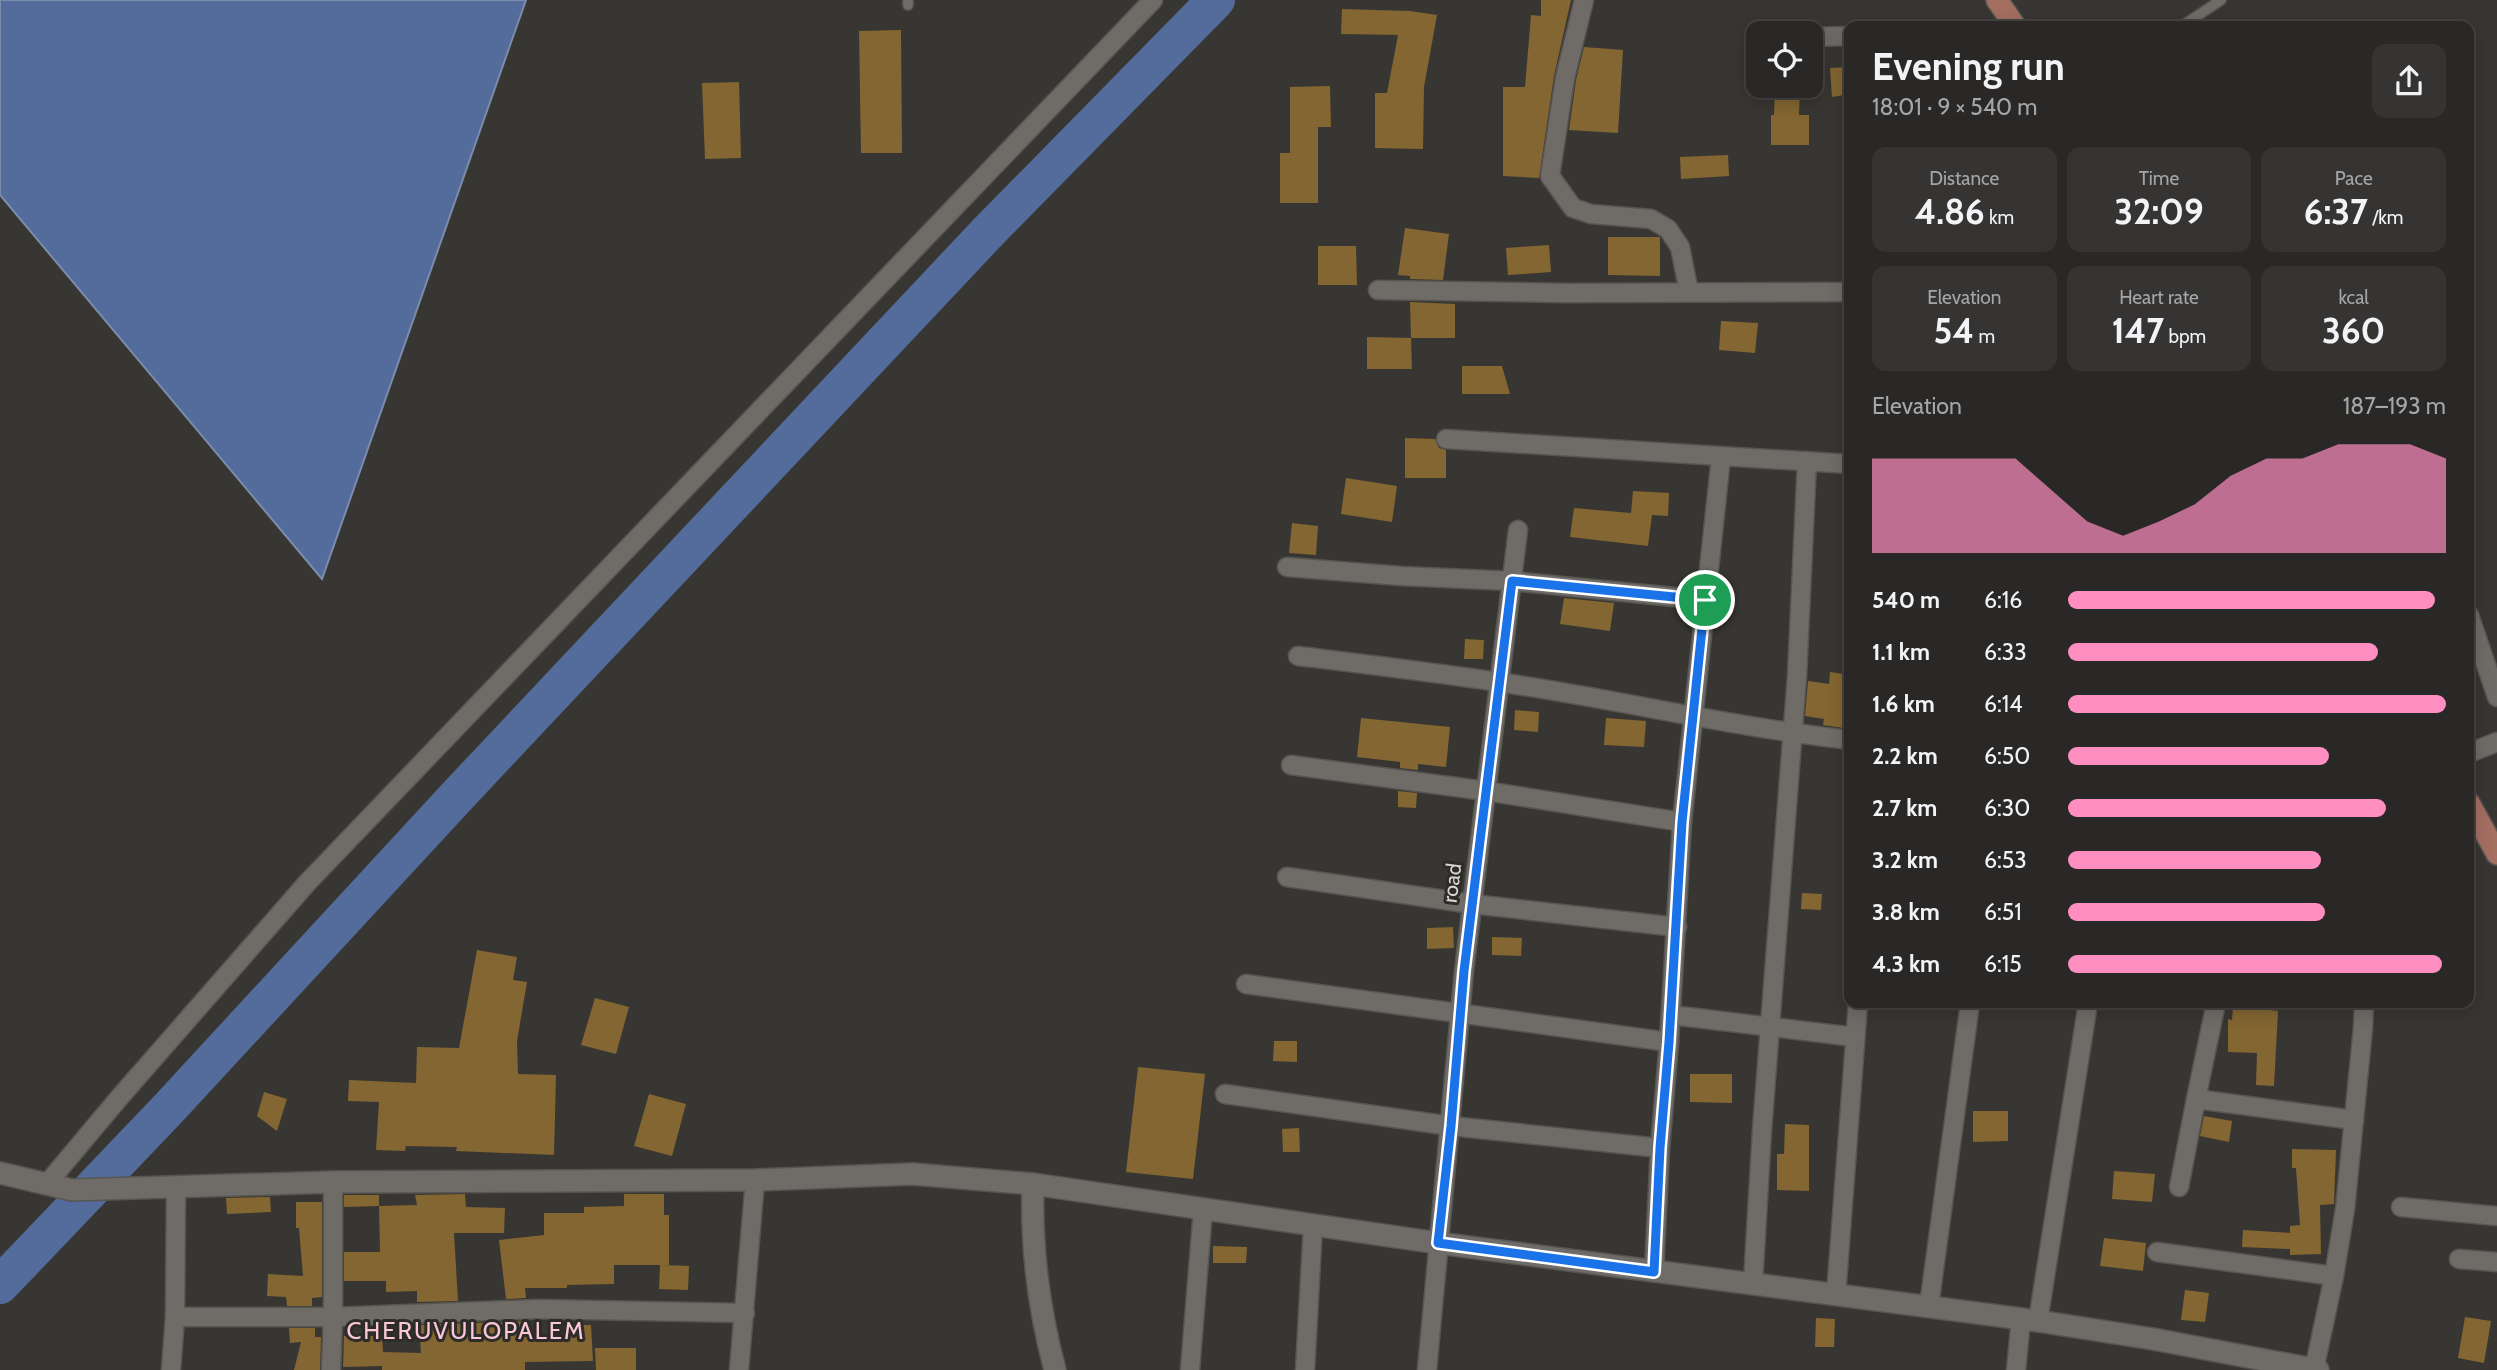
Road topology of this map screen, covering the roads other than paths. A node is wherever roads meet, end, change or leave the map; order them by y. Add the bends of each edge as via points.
1 (1153, 0) edge
2 (1584, 0) edge
3 (1997, 0) edge
4 (2221, 0) edge
5 (2012, 21) edge
6 (2190, 21) edge
7 (1844, 36) edge
8 (1823, 37) edge
9 (1378, 290) dead end
10 (1689, 292) junction
11 (1844, 292) edge
12 (1446, 439) dead end
13 (1721, 457) junction
14 (1807, 461) junction
15 (1844, 464) edge
16 (1518, 530) dead end
17 (1287, 567) dead end
18 (1512, 581) junction
19 (1705, 600) junction
20 (2474, 630) edge
21 (1298, 656) dead end
22 (1499, 682) junction
23 (2497, 697) edge
24 (1695, 717) junction
25 (1792, 733) junction
26 (1844, 739) edge
27 (2497, 742) edge
28 (2474, 751) edge
29 (1291, 765) dead end
30 (1486, 791) junction
31 (2474, 812) edge
32 (1682, 822) junction
33 (2497, 854) edge
34 (1287, 877) dead end
35 (1472, 904) junction
36 (1677, 927) junction
37 (1246, 984) dead end
38 (1858, 1008) edge
39 (1969, 1008) edge
40 (2087, 1008) edge
41 (2215, 1008) edge
42 (2364, 1008) edge
43 (1460, 1015) junction
44 (1671, 1015) junction
45 (1771, 1027) junction
46 (1855, 1037) junction
47 (1669, 1042) junction
48 (1225, 1094) dead end
49 (2196, 1099) junction
50 (2354, 1120) junction
51 (1451, 1126) junction
52 (1660, 1148) junction
53 (0, 1173) edge
54 (755, 1180) junction
55 (333, 1182) junction
56 (1033, 1184) junction
57 (46, 1185) junction
58 (2179, 1187) dead end
59 (176, 1188) junction
60 (2401, 1207) dead end
61 (1203, 1209) junction
62 (2497, 1216) edge
63 (1313, 1225) junction
64 (1438, 1243) junction
65 (2157, 1252) dead end
66 (2459, 1259) dead end
67 (2497, 1262) edge
68 (1654, 1272) junction
69 (2334, 1276) junction
70 (1753, 1284) junction
71 (1836, 1295) junction
72 (1929, 1306) junction
73 (744, 1313) junction
74 (175, 1317) junction
75 (333, 1317) junction
76 (2030, 1320) junction
77 (171, 1370) edge
78 (331, 1370) edge
79 (739, 1370) edge
80 (1055, 1370) edge
81 (1189, 1370) edge
82 (1305, 1370) edge
83 (1427, 1370) edge
84 (2016, 1370) edge
85 (2315, 1370) edge

1 - 57 street via 307,883
2 - 10 street via 1565,78 1550,176 1573,208 1651,219 1668,229 1680,247
3 - 5 main road
4 - 6 lane
7 - 8 street
9 - 10 street
10 - 11 street
12 - 13 street
13 - 14 street
13 - 19 street
14 - 15 street
14 - 25 street
16 - 18 street, road
17 - 18 street
18 - 19 street
18 - 22 street, road
19 - 24 street
20 - 23 street
21 - 22 street
22 - 24 street
22 - 30 street, road
24 - 25 street
24 - 32 street
25 - 26 street
25 - 45 street
27 - 28 street
29 - 30 street
30 - 32 street
30 - 35 street, road
31 - 33 main road
32 - 36 street
34 - 35 street
35 - 36 street
35 - 43 street, road
36 - 44 street
37 - 43 street
38 - 46 street
39 - 72 street
40 - 76 street
41 - 49 street
42 - 50 street
43 - 47 street
43 - 51 street, road
44 - 45 street
44 - 47 street
45 - 46 street
45 - 70 street
46 - 71 street
47 - 52 street
48 - 51 street
49 - 50 street
49 - 58 street
50 - 69 street
51 - 52 street
51 - 64 street, road
52 - 68 street
53 - 57 street
54 - 55 street
54 - 56 street via 913,1174
54 - 73 street
55 - 59 street
55 - 75 street
56 - 61 street
56 - 80 street via 1038,1274
57 - 59 street via 72,1190
59 - 74 street
60 - 62 street
61 - 63 street
61 - 81 street
63 - 64 street
63 - 82 street
64 - 68 street
64 - 83 street, road
65 - 69 street
66 - 67 street
68 - 70 street
69 - 85 street
70 - 71 street
71 - 72 street
72 - 76 street
73 - 75 street via 538,1309
73 - 79 street
74 - 75 street
74 - 77 street
75 - 78 street
76 - 84 street
76 - 85 street

